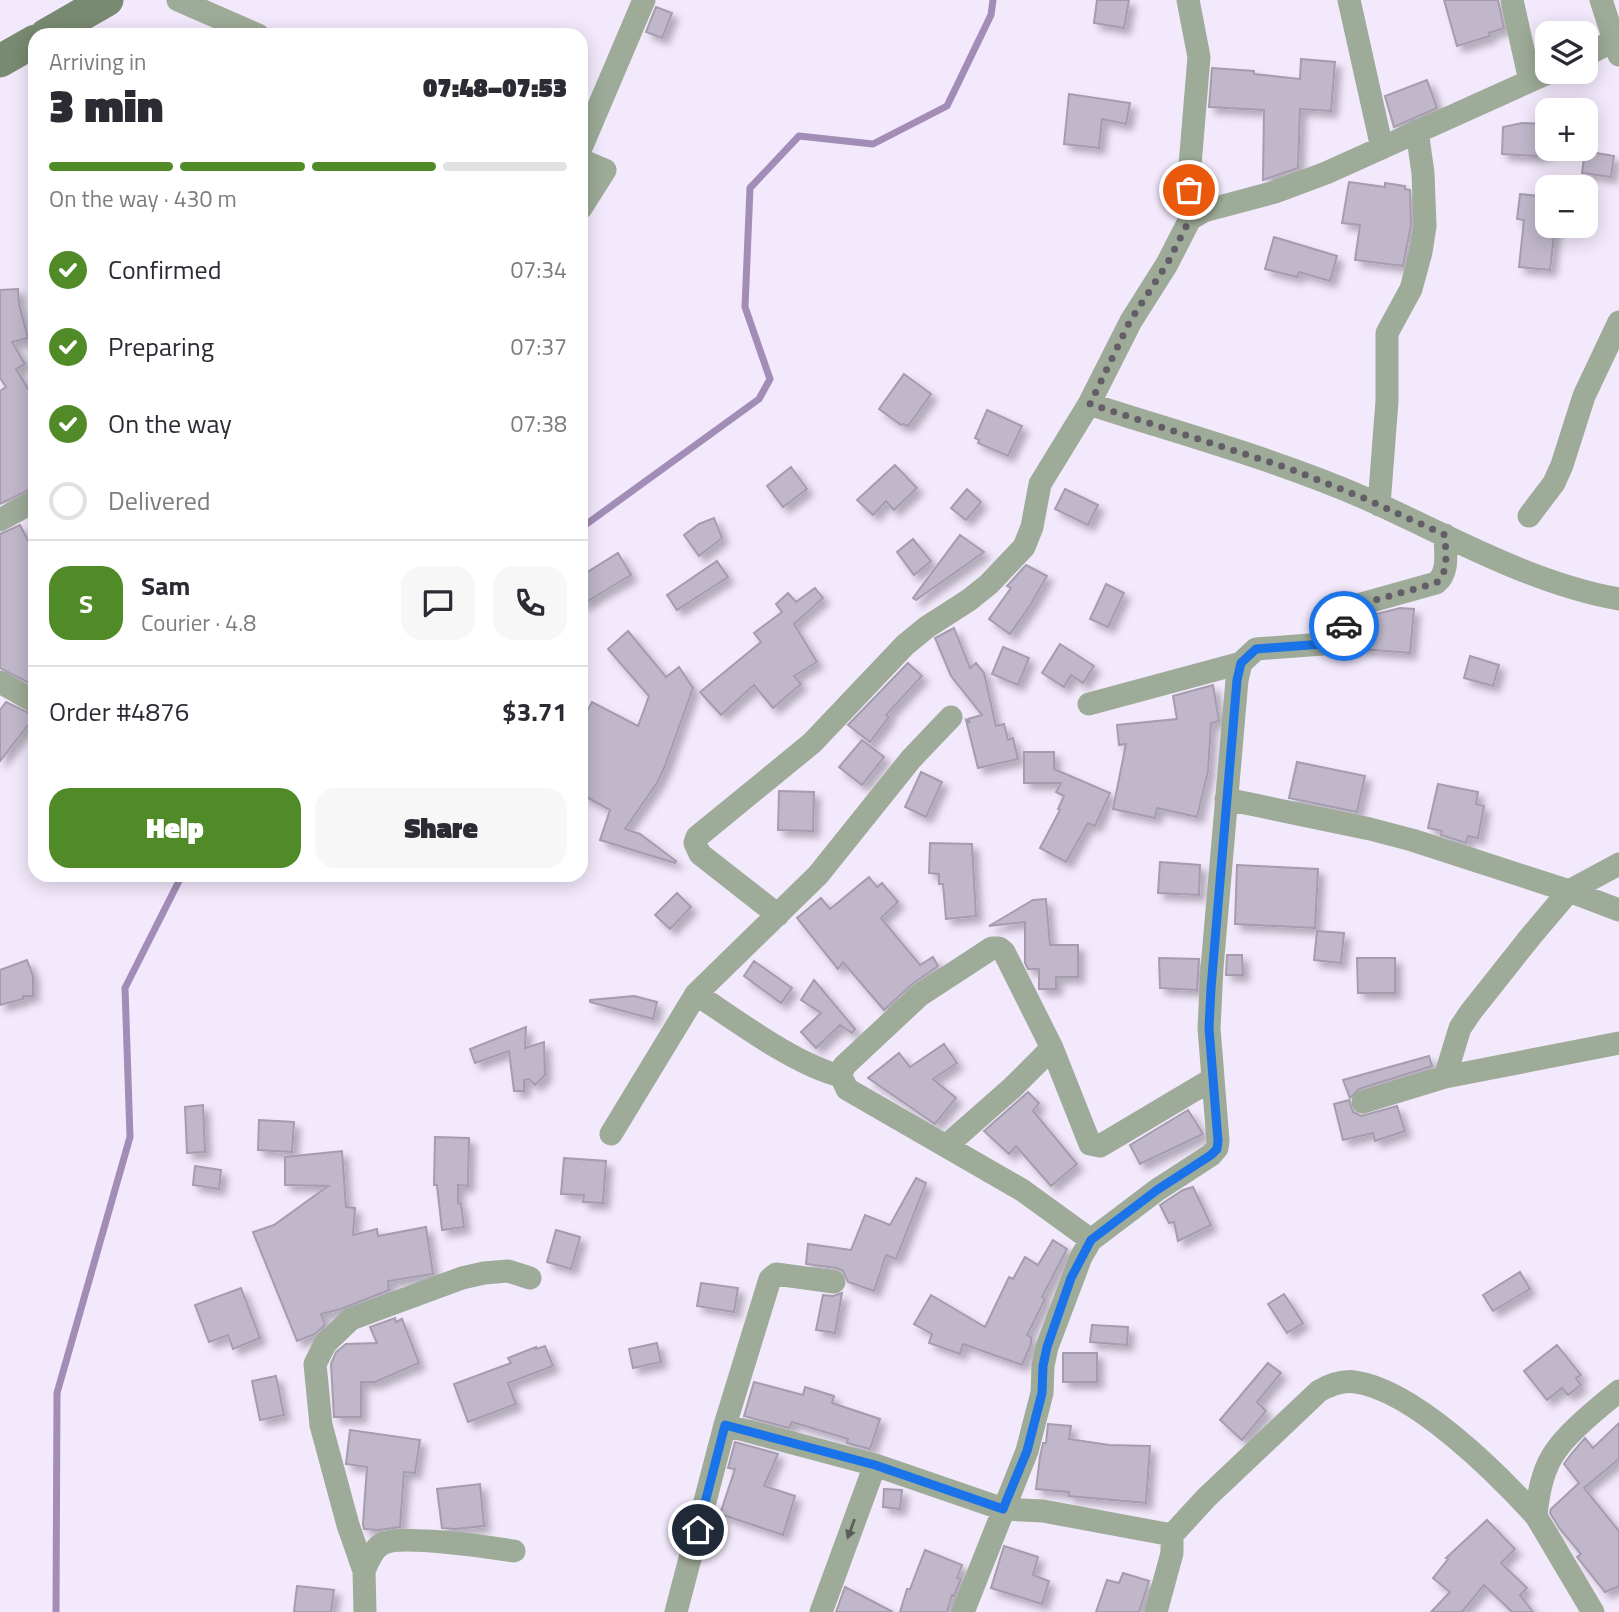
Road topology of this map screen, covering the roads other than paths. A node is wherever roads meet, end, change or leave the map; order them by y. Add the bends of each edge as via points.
1 (107, 0) edge
2 (177, 0) edge
3 (643, 0) edge
4 (1188, 0) edge
5 (1349, 0) edge
6 (1512, 0) edge
7 (1601, 0) edge
8 (58, 28) edge
9 (242, 28) edge
10 (28, 45) edge
11 (1617, 45) edge
12 (1598, 51) edge
13 (0, 61) edge
14 (1535, 63) edge
15 (1535, 79) edge
16 (588, 131) edge
17 (1417, 131) junction
18 (1382, 148) junction
19 (588, 163) edge
20 (588, 197) edge
21 (1190, 219) junction
22 (1619, 323) edge
23 (1090, 404) junction
24 (28, 504) edge
25 (1379, 505) junction
26 (1529, 516) dead end
27 (0, 520) edge
28 (1445, 535) junction
29 (1619, 599) edge
30 (1241, 663) junction
31 (0, 682) edge
32 (28, 698) edge
33 (1089, 704) dead end
34 (951, 717) dead end
35 (1226, 799) junction
36 (1619, 864) edge
37 (1569, 891) junction
38 (1619, 910) edge
39 (779, 915) junction
40 (696, 994) junction
41 (1619, 1043) edge
42 (1052, 1048) junction
43 (841, 1076) junction
44 (1445, 1077) junction
45 (1212, 1080) junction
46 (1363, 1102) dead end
47 (611, 1134) dead end
48 (946, 1146) junction
49 (1091, 1240) junction
50 (530, 1278) dead end
51 (834, 1282) dead end
52 (1619, 1391) edge
53 (725, 1425) junction
54 (875, 1465) junction
55 (1003, 1509) junction
56 (1536, 1516) junction
57 (1172, 1535) junction
58 (514, 1551) dead end
59 (365, 1571) junction
60 (365, 1612) edge
61 (676, 1612) edge
62 (821, 1612) edge
63 (963, 1612) edge
64 (1156, 1612) edge
65 (1593, 1612) edge

1 - 8 street
2 - 9 street
3 - 16 street
4 - 21 street via 1199,57
5 - 18 street
6 - 14 street
7 - 11 street
10 - 13 street
11 - 12 street
15 - 17 street
17 - 18 street
17 - 25 street via 1425,226 1410,289 1387,333
18 - 21 street via 1275,192 1203,211
19 - 20 street via 605,170
21 - 23 street via 1130,321
22 - 26 street via 1584,396 1562,465
23 - 25 street via 1288,468
23 - 39 street via 1040,484 1029,537 1005,568 905,645 812,743 697,837 700,854
24 - 27 street
25 - 28 street
28 - 29 street via 1591,594
28 - 30 street via 1445,569 1436,583 1361,604 1333,640 1256,649
30 - 33 street
30 - 35 street
31 - 32 street
34 - 39 street
35 - 37 street via 1380,831
35 - 45 street via 1209,1028
36 - 37 street
37 - 38 street
37 - 44 street via 1469,1013
39 - 40 street
40 - 43 street via 756,1034 825,1072
40 - 47 street
41 - 44 street
42 - 43 street via 1004,952 992,948 920,995 851,1058
42 - 45 street via 1087,1141 1095,1147
42 - 48 street
43 - 48 street via 847,1089
44 - 46 street
45 - 49 street via 1217,1149
48 - 49 street via 1022,1190
49 - 55 street via 1071,1278 1047,1347 1042,1393 1027,1451
50 - 59 street via 508,1271 462,1278 352,1319 325,1344 315,1364 321,1425
51 - 53 street via 772,1276
52 - 56 street via 1556,1450 1541,1486
53 - 54 street
53 - 61 street
54 - 55 street
54 -> 62 street
55 - 57 street via 1043,1511
55 - 63 street
56 - 57 street via 1480,1458 1437,1424 1406,1402 1354,1382 1332,1384 1319,1391
56 - 65 street
57 - 64 street via 1172,1553
58 - 59 street via 396,1539 381,1545
59 - 60 street

